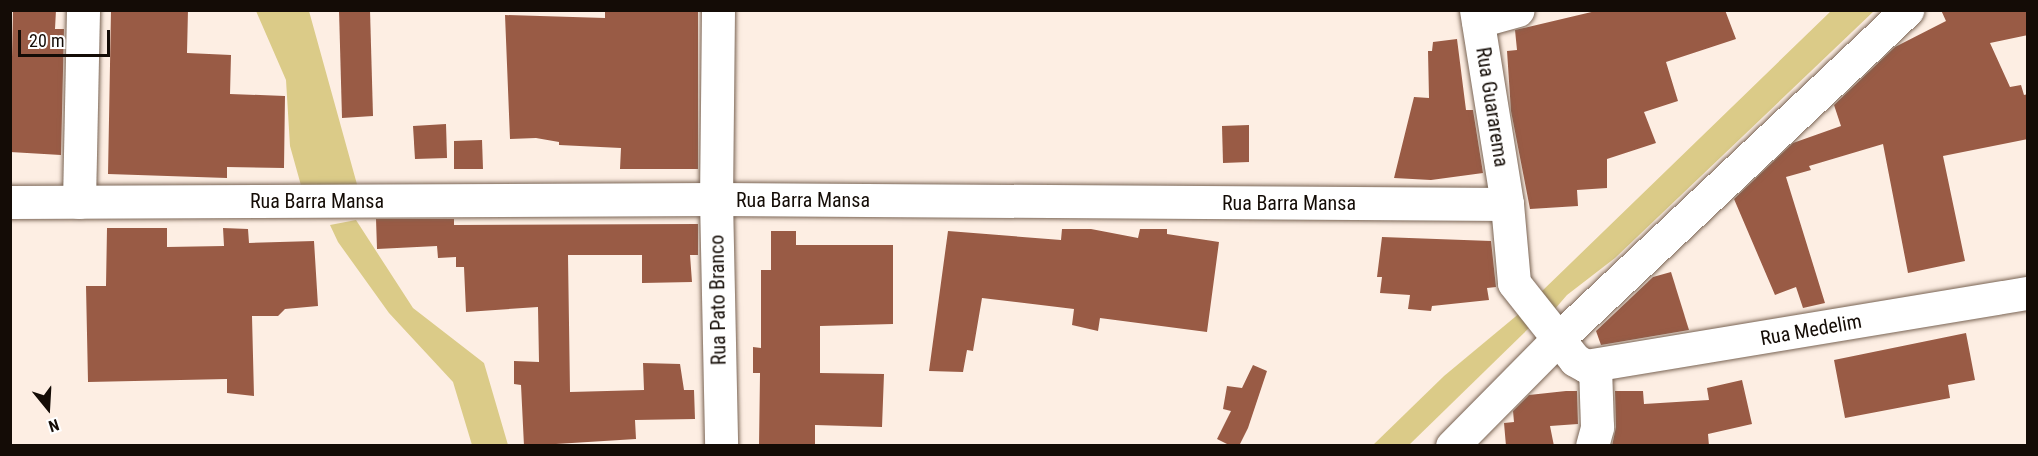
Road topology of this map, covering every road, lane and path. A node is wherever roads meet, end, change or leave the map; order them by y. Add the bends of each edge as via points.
1 (83, 10) edge
2 (718, 10) edge
3 (1518, 10) edge
4 (1907, 10) edge
5 (1477, 16) edge
6 (716, 199) junction
7 (10, 202) edge
8 (79, 202) junction
9 (1507, 204) junction
10 (2028, 292) edge
11 (1556, 336) junction
12 (1596, 367) junction
13 (721, 446) edge
14 (1452, 446) edge
15 (1592, 446) edge

1 - 8 street
2 - 6 street, Rua Pato Branco
3 - 5 street
4 - 11 street
5 - 9 street, Rua Guararema
6 - 8 street, Rua Barra Mansa
6 - 9 street, Rua Barra Mansa
6 - 13 street, Rua Pato Branco
7 - 8 street, Rua Barra Mansa
9 - 11 street via 1519,293
10 - 12 street, Rua Medelim
11 - 12 street via 1575,360
11 - 14 street
12 - 15 street via 1597,427

